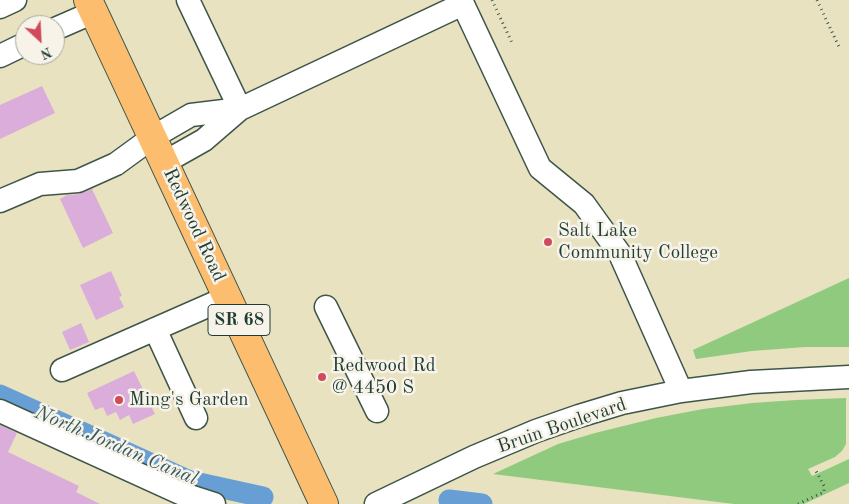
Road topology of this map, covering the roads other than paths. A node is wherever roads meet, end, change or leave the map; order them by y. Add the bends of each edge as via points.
1 (15, 0) edge
2 (188, 0) edge
3 (462, 2) edge
4 (91, 6) edge
5 (0, 7) edge
6 (65, 23) edge
7 (15, 49) edge
8 (0, 56) edge
9 (240, 109) junction
10 (153, 137) junction
11 (165, 162) junction
12 (0, 201) edge
13 (228, 296) junction
14 (326, 307) dead end
15 (155, 329) junction
16 (62, 370) dead end
17 (849, 377) edge
18 (681, 392) junction
19 (0, 411) edge
20 (377, 411) dead end
21 (196, 418) dead end
22 (214, 504) edge
23 (324, 504) edge
24 (376, 504) edge

1 - 5 street
2 - 9 street
3 - 9 street
3 - 18 street via 540,168 584,204 620,254
4 - 6 street
4 - 10 main road, Redwood Road / SR 68
7 - 8 street
9 - 10 street via 192,115
9 - 11 street via 204,140
10 - 11 main road, Redwood Road / SR 68
10 - 12 street via 116,164 78,182 40,184
11 - 13 main road, Redwood Road / SR 68
13 - 15 street
13 - 23 main road, Redwood Road / SR 68
14 - 20 street
15 - 16 street
15 - 21 street
17 - 18 street, Bruin Boulevard via 751,382
18 - 24 street, Bruin Boulevard via 622,403 579,416 474,457
19 - 22 street via 180,493

